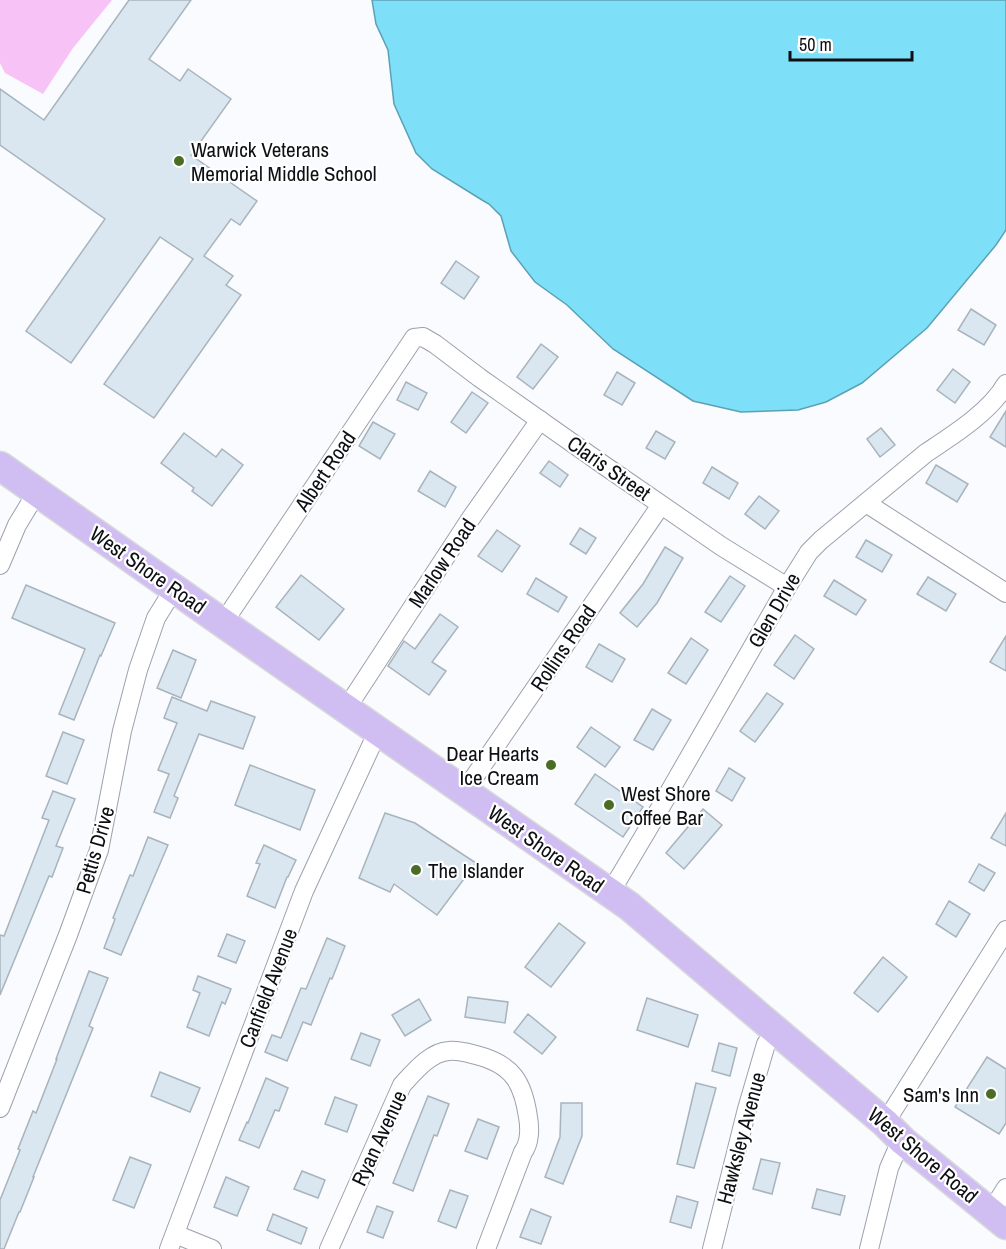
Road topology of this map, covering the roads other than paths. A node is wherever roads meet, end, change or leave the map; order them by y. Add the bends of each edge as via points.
1 (435, 344) joint
2 (1006, 384) edge
3 (540, 420) junction
4 (0, 465) edge
5 (37, 492) junction
6 (866, 503) junction
7 (661, 505) junction
8 (0, 565) edge
9 (786, 587) junction
10 (174, 589) junction
11 (1006, 593) edge
12 (223, 623) junction
13 (346, 709) junction
14 (378, 731) junction
15 (464, 792) junction
16 (610, 893) junction
17 (1006, 930) edge
18 (777, 1030) junction
19 (0, 1108) edge
20 (894, 1132) junction
21 (1006, 1188) edge
22 (879, 1215) junction
23 (998, 1219) edge
24 (172, 1242) edge
25 (212, 1249) edge
26 (329, 1249) edge
27 (486, 1249) edge
28 (712, 1249) edge
29 (869, 1249) edge
30 (881, 1249) edge

1 - 3 street, Claris Street
1 - 12 street, Albert Road via 423,337 414,338
2 - 6 street, Glen Drive via 981,413
3 - 7 street, Claris Street
3 - 13 street, Marlow Road
4 - 5 main road, West Shore Road
5 - 8 street via 16,525
5 - 10 main road, West Shore Road
6 - 9 street, Glen Drive via 820,540
6 - 11 street
7 - 9 street, Claris Street
7 - 15 street, Rollins Road
9 - 16 street, Glen Drive
10 - 12 main road, West Shore Road
10 - 19 street, Pettis Drive via 156,618 138,670 99,850
12 - 13 main road, West Shore Road
13 - 14 main road, West Shore Road
14 - 15 main road, West Shore Road
14 - 24 street, Canfield Avenue via 304,891
15 - 16 main road, West Shore Road
16 - 18 main road, West Shore Road
17 - 20 street
18 - 20 main road, West Shore Road
18 - 28 street, Hawksley Avenue via 766,1044
20 - 22 street via 899,1145
20 - 23 main road, West Shore Road
21 - 23 street
22 - 29 street
22 - 30 street
24 - 25 street
26 - 27 street, Ryan Avenue via 402,1085 416,1069 449,1051 505,1066 526,1100 530,1125 526,1148

